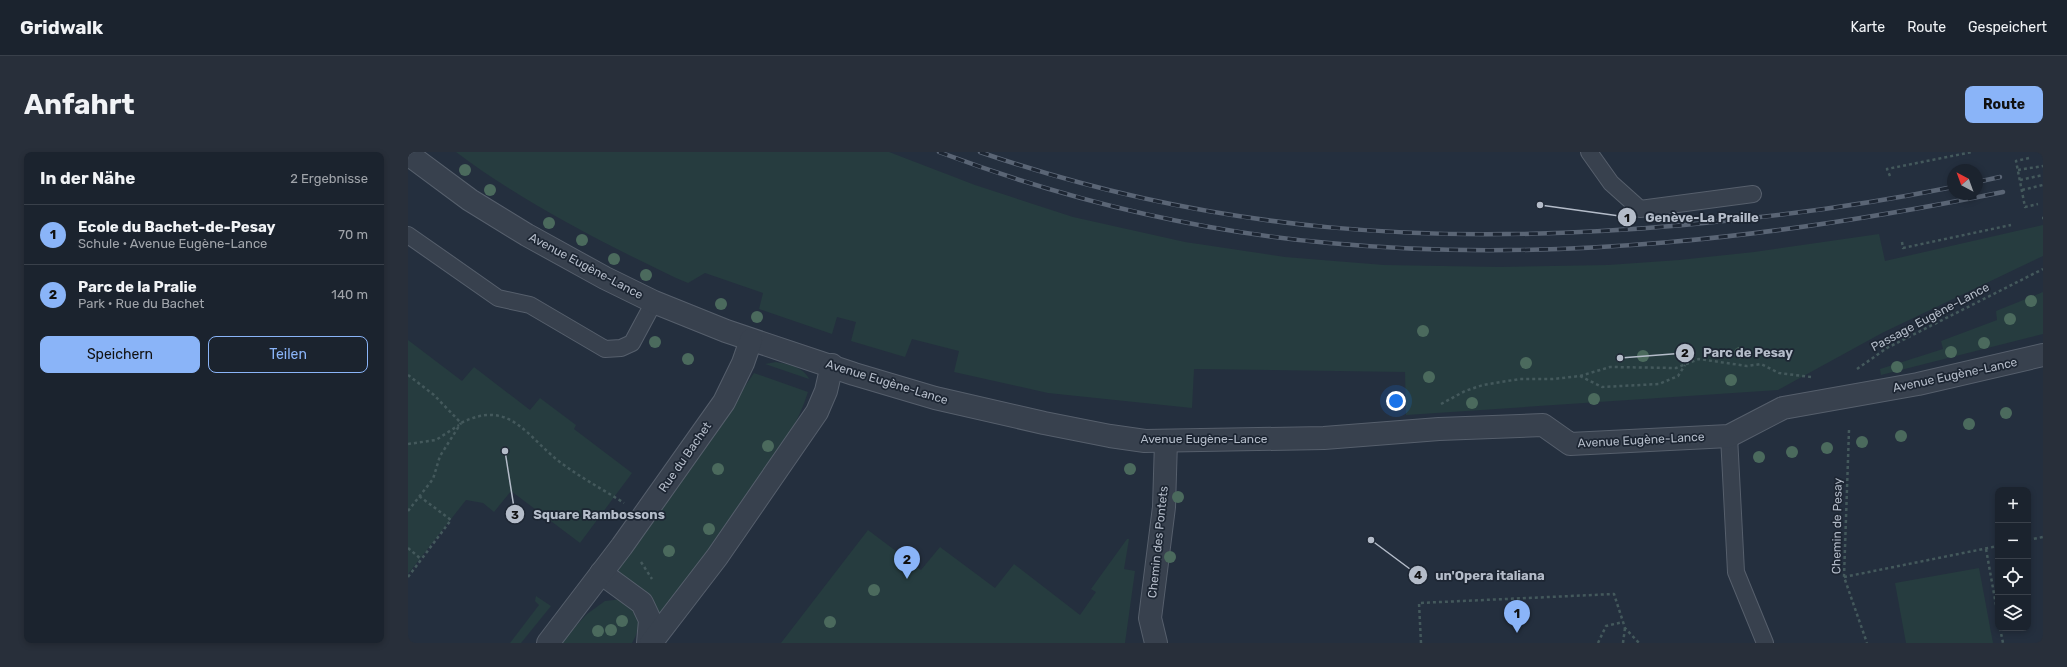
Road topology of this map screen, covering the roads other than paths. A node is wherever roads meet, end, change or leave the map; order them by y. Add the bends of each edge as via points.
1 (1589, 152) edge
2 (408, 154) edge
3 (1753, 194) dead end
4 (408, 235) edge
5 (654, 302) junction
6 (751, 340) junction
7 (2043, 355) edge
8 (832, 365) junction
9 (1729, 436) junction
10 (1166, 441) junction
11 (602, 573) junction
12 (551, 639) edge
13 (648, 643) edge
14 (651, 643) edge
15 (1156, 643) edge
16 (1765, 643) edge

1 - 3 lane via 1611,183 1640,210
2 - 5 street, Avenue Eugène-Lance via 470,200 527,235
4 - 5 lane via 498,298 530,305 605,349 621,348 632,343
5 - 6 street, Avenue Eugène-Lance
6 - 8 street, Avenue Eugène-Lance
6 - 11 street, Rue du Bachet via 724,402
7 - 9 street, Avenue Eugène-Lance via 1918,384 1783,408
8 - 10 street, Avenue Eugène-Lance via 935,398 1044,423 1110,436
8 - 14 street via 826,391 817,412 717,557
9 - 10 street, Avenue Eugène-Lance via 1570,444 1543,425 1324,438
9 - 16 lane via 1736,572
10 - 15 street, Chemin des Pontets via 1164,507 1150,618
11 - 12 street, Rue du Bachet
11 - 13 street via 642,603 650,620

